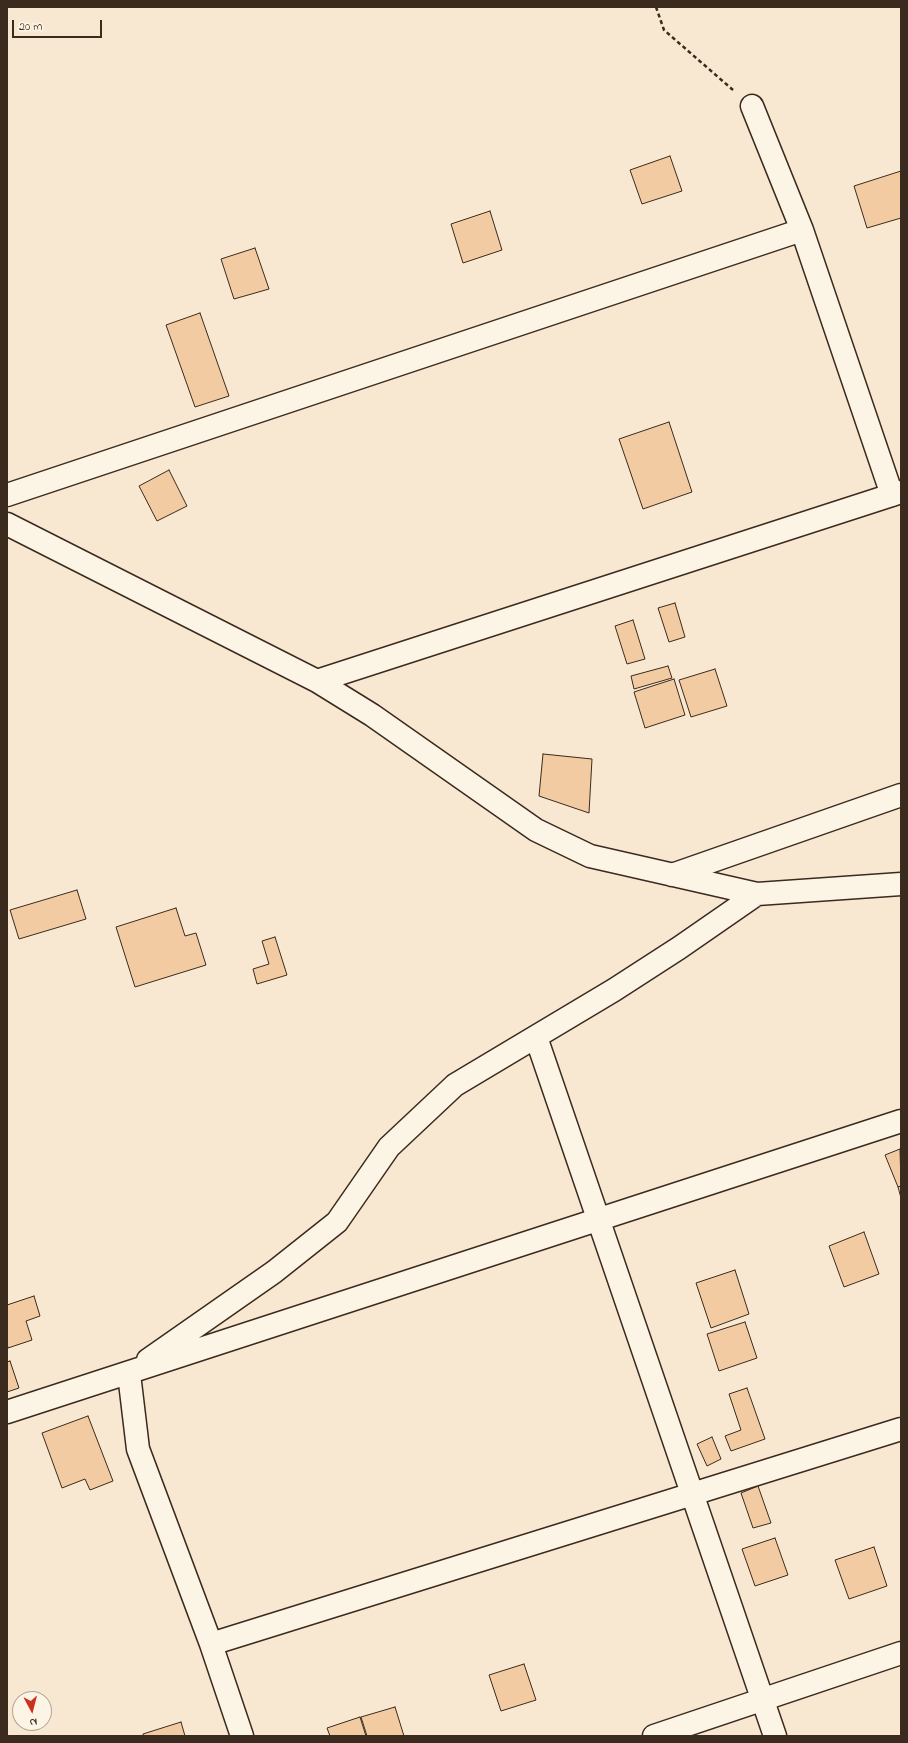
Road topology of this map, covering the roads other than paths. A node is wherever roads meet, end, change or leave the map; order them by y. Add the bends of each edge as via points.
1 (752, 106) road end
2 (802, 230) junction
3 (896, 493) edge
4 (7, 495) edge
5 (7, 524) edge
6 (317, 681) junction
7 (901, 795) edge
8 (672, 875) junction
9 (901, 884) edge
10 (757, 894) junction
11 (536, 1037) junction
12 (901, 1121) edge
13 (598, 1220) junction
14 (129, 1374) junction
15 (7, 1412) edge
16 (901, 1429) edge
17 (692, 1494) junction
18 (211, 1644) junction
19 (901, 1653) edge
20 (762, 1700) junction
21 (242, 1736) edge
22 (654, 1736) edge
23 (775, 1736) edge

1 - 2 street
2 - 3 street
2 - 4 street
3 - 6 street
5 - 6 street
6 - 8 street via 372,715 536,830 590,856
7 - 8 street
8 - 10 street
9 - 10 street
10 - 11 street via 679,948
11 - 13 street
11 - 14 street via 455,1085 389,1147 336,1222 274,1272
12 - 13 street
13 - 14 street
13 - 17 street
14 - 15 street
14 - 18 street via 138,1449
16 - 17 street
17 - 18 street
17 - 20 street
18 - 21 street
19 - 20 street
20 - 22 street
20 - 23 street

